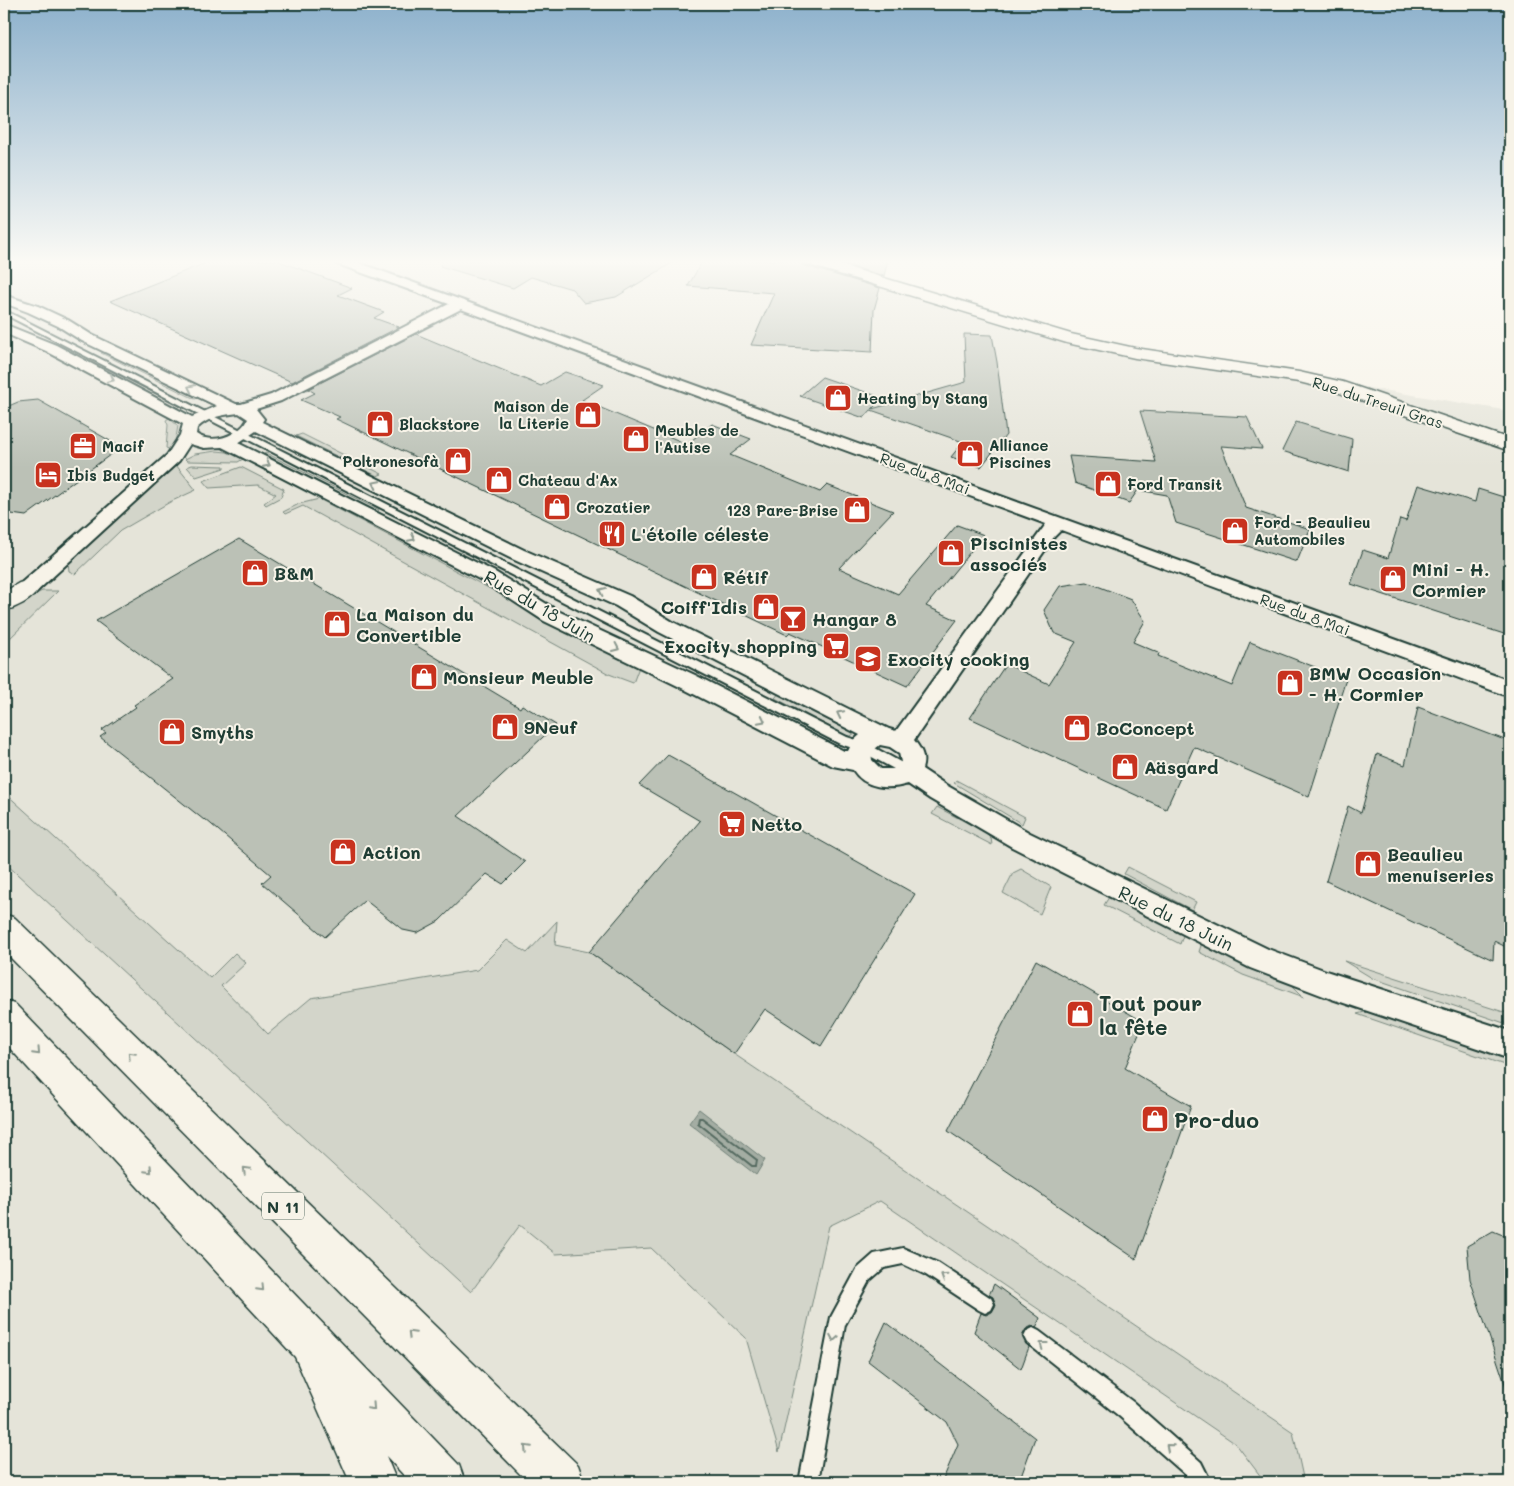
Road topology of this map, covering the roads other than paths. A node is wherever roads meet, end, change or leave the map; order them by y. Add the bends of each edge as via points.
1 (7, 329) edge
2 (34, 329) edge
3 (73, 329) edge
4 (410, 329) edge
5 (529, 329) edge
6 (1039, 329) edge
7 (246, 418) junction
8 (195, 424) junction
9 (217, 442) junction
10 (1510, 445) edge
11 (176, 455) junction
12 (1058, 523) junction
13 (27, 589) joint
14 (4, 603) edge
15 (1510, 689) edge
16 (892, 738) junction
17 (861, 754) junction
18 (909, 772) junction
19 (4, 929) edge
20 (4, 1016) edge
21 (1510, 1045) edge
22 (985, 1304) dead end
23 (306, 1336) junction
24 (1032, 1337) dead end
25 (374, 1482) edge
26 (442, 1482) edge
27 (562, 1482) edge
28 (808, 1482) edge
29 (1202, 1482) edge

1 -> 8 street via 52,348
2 - 8 lane
7 -> 3 street
4 - 7 street via 276,398
5 - 12 street, Rue du 8 Mai
6 - 10 main road, Rue du Treuil Gras via 1135,353 1298,377 1337,386
7 - 8 street
7 - 8 lane
7 - 9 street
16 -> 7 street via 666,626 623,601 517,554
7 - 17 lane via 844,741
8 - 9 street, Rue du 18 Juin via 197,442
8 - 11 street
9 - 11 street
9 -> 17 street, Rue du 18 Juin via 488,576 510,593 597,639 841,760
11 - 13 street
12 - 15 street, Rue du 8 Mai
12 - 16 street
13 - 14 main road
16 - 17 street via 867,741
16 - 18 street via 907,746 914,759
17 - 18 street via 869,774 877,778 895,779
18 - 21 street, Rue du 18 Juin via 1020,840 1260,959
27 -> 19 main road, N 11
20 -> 23 main road
22 -> 28 lane via 932,1269 903,1256 880,1260 862,1275 837,1323
23 - 25 main road
23 -> 26 main road
29 -> 24 lane via 1194,1469 1126,1409

